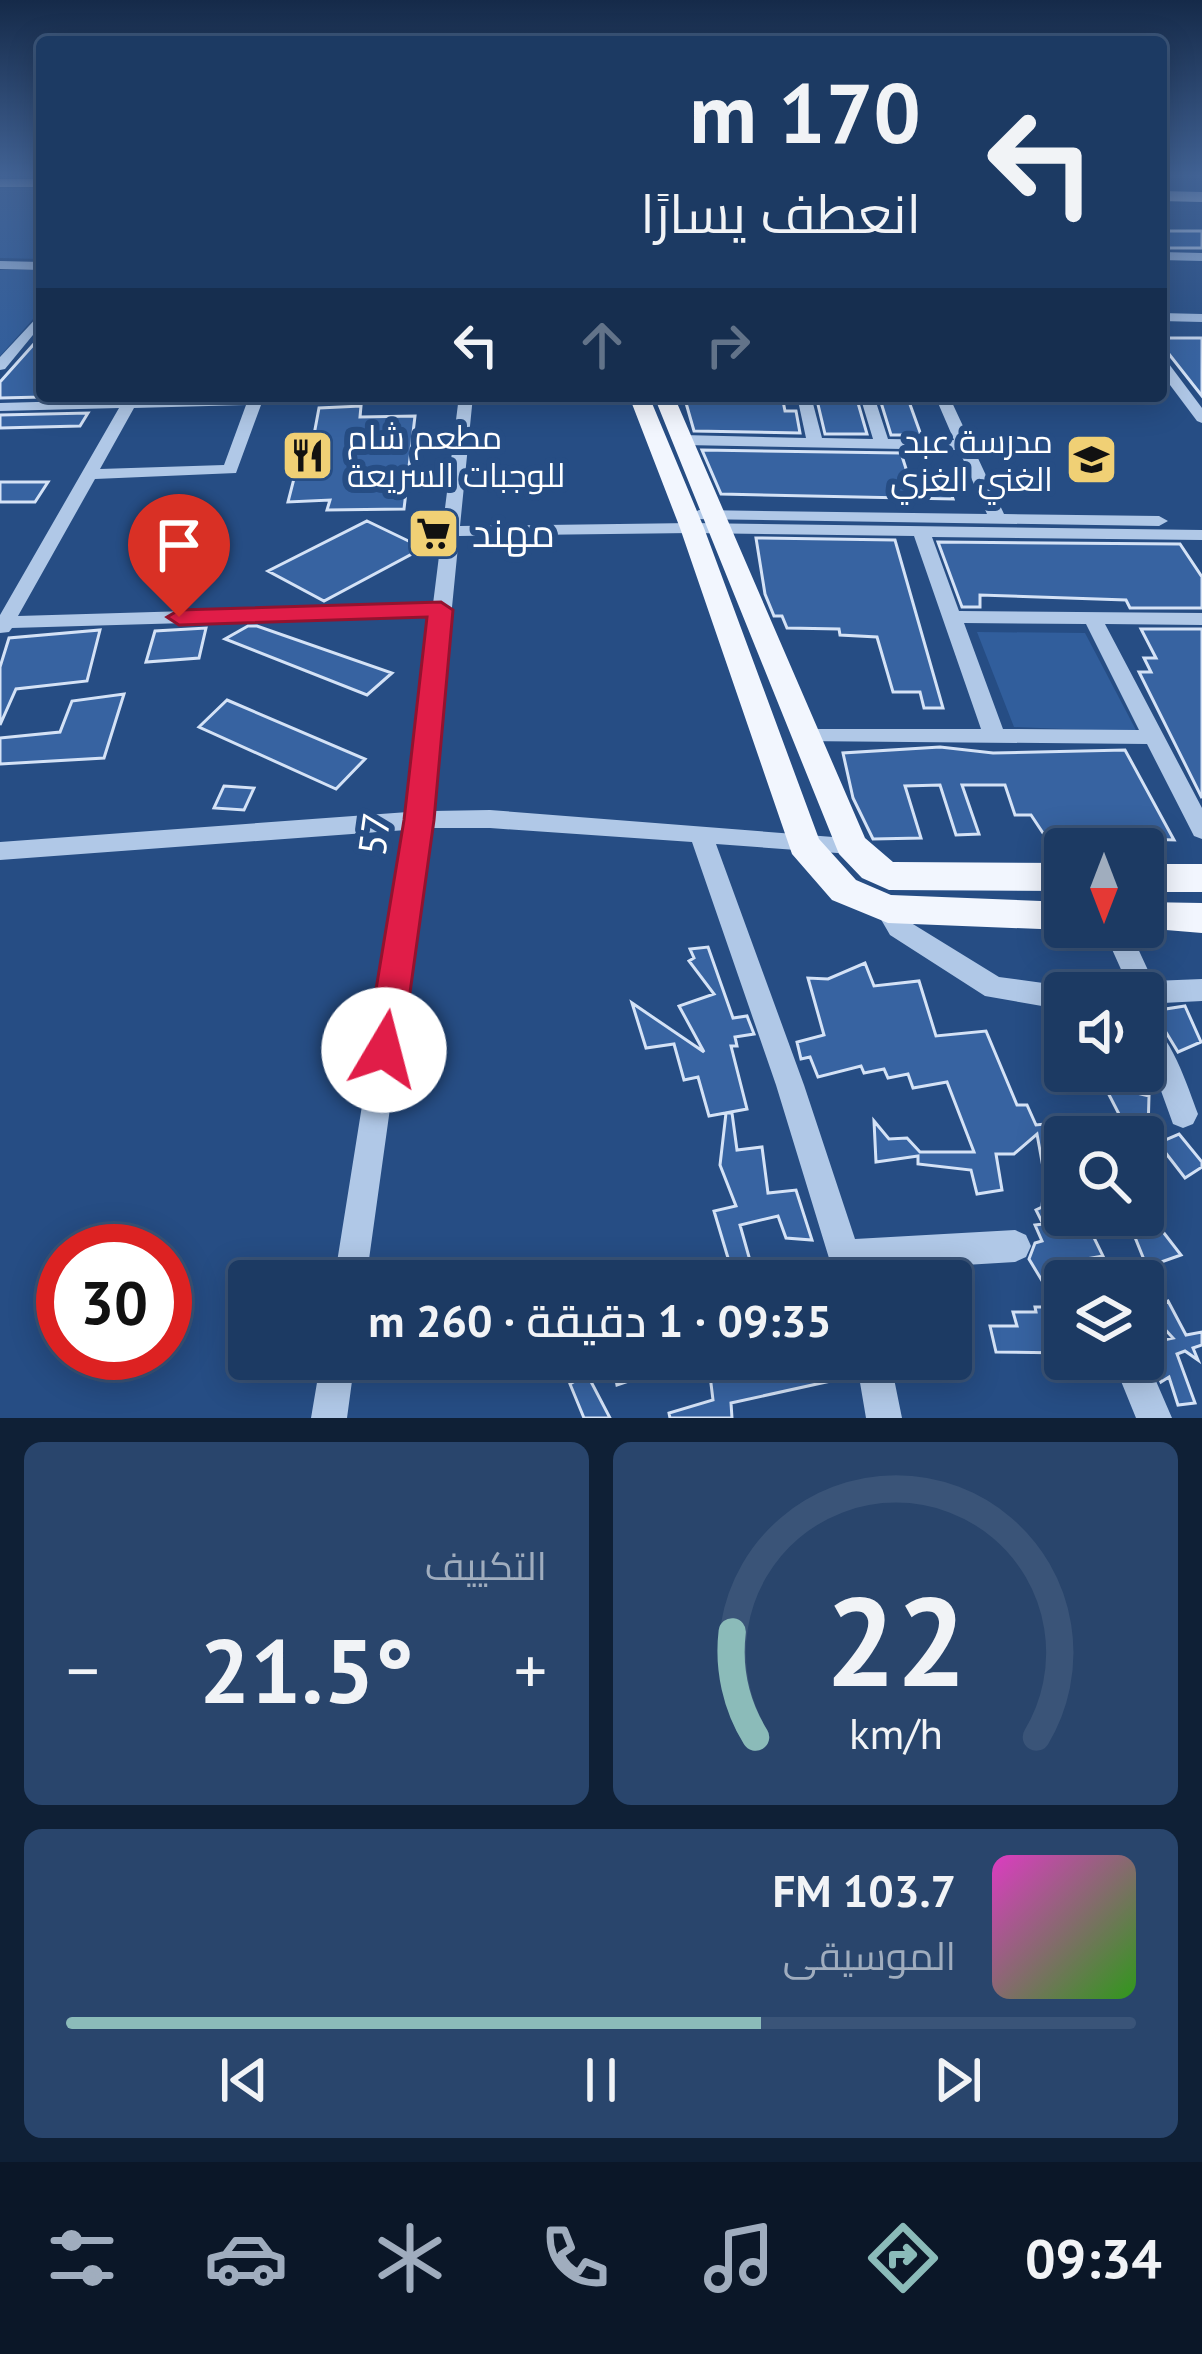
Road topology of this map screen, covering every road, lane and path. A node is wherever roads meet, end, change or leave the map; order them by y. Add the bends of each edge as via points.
1 (1167, 256) edge
2 (1202, 256) edge
3 (0, 265) edge
4 (36, 266) edge
5 (1167, 321) edge
6 (1202, 322) edge
7 (36, 323) edge
8 (0, 366) edge
9 (1167, 371) edge
10 (169, 402) edge
11 (255, 402) edge
12 (465, 402) edge
13 (642, 402) edge
14 (667, 402) edge
15 (805, 402) edge
16 (869, 402) edge
17 (945, 402) edge
18 (129, 404) junction
19 (0, 407) edge
20 (1202, 418) edge
21 (683, 440) junction
22 (815, 442) junction
23 (882, 443) junction
24 (963, 445) junction
25 (88, 474) junction
26 (997, 517) junction
27 (704, 522) junction
28 (1200, 530) edge
29 (450, 531) junction
30 (922, 533) junction
31 (441, 610) junction
32 (953, 616) junction
33 (1092, 617) junction
34 (1202, 619) edge
35 (3, 627) edge
36 (994, 735) junction
37 (807, 736) junction
38 (1153, 737) junction
39 (419, 820) junction
40 (1202, 830) edge
41 (702, 837) junction
42 (804, 845) junction
43 (851, 845) junction
44 (0, 851) edge
45 (1044, 877) edge
46 (1164, 878) edge
47 (1202, 878) edge
48 (888, 909) junction
49 (1044, 915) edge
50 (1164, 918) edge
51 (1202, 919) edge
52 (1202, 990) edge
53 (1164, 991) edge
54 (1044, 995) edge
55 (1164, 1065) edge
56 (1183, 1114) dead end
57 (1015, 1246) dead end
58 (353, 1260) edge
59 (845, 1260) edge
60 (908, 1260) edge
61 (335, 1380) edge
62 (877, 1380) edge
63 (1138, 1380) edge
64 (329, 1418) edge
65 (884, 1418) edge
66 (1154, 1418) edge

1 - 2 street
3 - 4 street
5 - 6 street
7 - 8 street
9 - 20 street
10 - 18 street
11 - 25 street via 230,470
12 - 29 street, 57
13 - 27 main road
14 - 21 main road
15 - 22 street
16 - 23 street
17 - 24 street
18 - 19 street
18 - 25 street
21 - 22 street
21 - 27 main road
22 - 23 street
23 - 24 street
24 - 26 street
25 - 35 street
26 - 27 street
26 - 28 street
27 - 29 street
27 - 30 street
27 - 37 main road
27 - 42 main road
28 - 30 street
29 - 31 street, 57
30 - 32 street
31 - 35 street
31 - 39 street, 57
32 - 33 street
32 - 36 street
33 - 34 street
33 - 38 street
36 - 37 street
36 - 38 street
37 - 43 main road
38 - 40 street
39 - 41 street
39 - 44 street
39 - 58 street, 57
41 - 42 street
41 - 59 street
42 - 43 street
42 - 48 main road via 844,890
43 - 45 main road via 889,876
46 - 47 main road
48 - 49 main road
48 - 54 street via 899,928 994,988
50 - 51 main road
52 - 53 street
55 - 56 street
57 - 60 street
61 - 64 street
62 - 65 street
63 - 66 street

